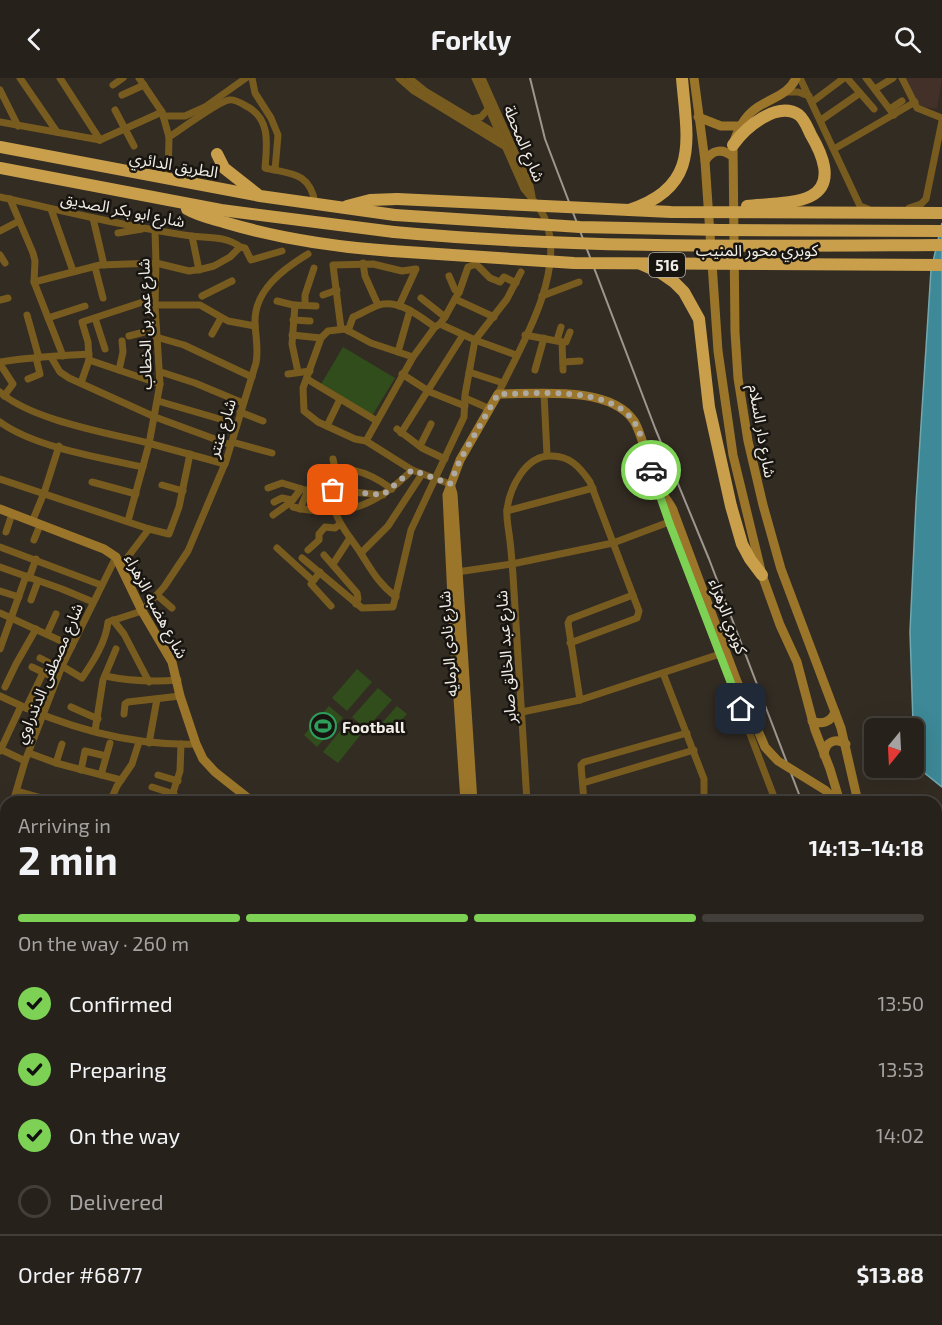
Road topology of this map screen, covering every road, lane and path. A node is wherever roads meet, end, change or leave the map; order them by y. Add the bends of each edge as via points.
1 (20, 78) edge
2 (60, 78) edge
3 (123, 78) edge
4 (246, 78) edge
5 (252, 78) edge
6 (399, 78) edge
7 (409, 78) edge
8 (475, 78) edge
9 (482, 78) edge
10 (682, 78) edge
11 (694, 78) edge
12 (798, 78) edge
13 (845, 78) edge
14 (866, 78) edge
15 (893, 78) edge
16 (902, 78) edge
17 (142, 81) edge
18 (113, 85) dead end
19 (875, 89) junction
20 (0, 90) edge
21 (786, 92) junction
22 (860, 93) junction
23 (122, 95) dead end
24 (811, 99) junction
25 (902, 101) dead end
26 (915, 102) junction
27 (261, 104) junction
28 (489, 108) junction
29 (874, 109) dead end
30 (116, 110) dead end
31 (253, 110) junction
32 (892, 112) junction
33 (162, 114) junction
34 (698, 117) junction
35 (473, 119) junction
36 (821, 120) junction
37 (942, 120) edge
38 (0, 122) edge
39 (18, 126) junction
40 (740, 126) junction
41 (125, 129) junction
42 (57, 132) junction
43 (169, 137) junction
44 (501, 138) junction
45 (100, 140) junction
46 (508, 145) junction
47 (134, 146) dead end
48 (0, 147) edge
49 (834, 149) junction
50 (733, 150) junction
51 (217, 154) dead end
52 (705, 161) junction
53 (0, 168) edge
54 (275, 170) junction
55 (168, 179) junction
56 (260, 196) junction
57 (0, 197) edge
58 (10, 199) junction
59 (174, 201) junction
60 (315, 203) junction
61 (342, 207) junction
62 (51, 209) junction
63 (627, 211) junction
64 (697, 211) junction
65 (942, 213) edge
66 (395, 214) joint
67 (93, 218) junction
68 (19, 220) junction
69 (145, 228) junction
70 (155, 230) junction
71 (0, 231) edge
72 (942, 231) edge
73 (117, 233) dead end
74 (192, 236) junction
75 (942, 245) edge
76 (240, 247) junction
77 (282, 251) dead end
78 (308, 254) dead end
79 (0, 255) edge
80 (6, 263) dead end
81 (156, 263) junction
82 (363, 263) junction
83 (641, 264) junction
84 (104, 265) junction
85 (942, 265) edge
86 (95, 267) junction
87 (314, 268) dead end
88 (199, 270) junction
89 (73, 271) junction
90 (521, 272) dead end
91 (449, 276) dead end
92 (232, 281) dead end
93 (34, 282) junction
94 (579, 282) dead end
95 (516, 283) junction
96 (337, 290) junction
97 (323, 295) dead end
98 (457, 296) junction
99 (542, 296) junction
100 (8, 298) dead end
101 (103, 298) dead end
102 (421, 298) dead end
103 (0, 300) edge
104 (155, 301) junction
105 (277, 301) dead end
106 (294, 305) junction
107 (305, 305) junction
108 (378, 305) junction
109 (85, 306) dead end
110 (316, 306) dead end
111 (399, 306) junction
112 (206, 308) junction
113 (410, 310) junction
114 (27, 315) dead end
115 (494, 317) junction
116 (48, 318) junction
117 (95, 318) junction
118 (220, 318) junction
119 (293, 320) junction
120 (310, 321) dead end
121 (440, 323) junction
122 (255, 326) junction
123 (561, 327) dead end
124 (345, 330) junction
125 (570, 332) dead end
126 (156, 333) junction
127 (212, 334) dead end
128 (463, 335) junction
129 (525, 335) junction
130 (129, 336) dead end
131 (321, 338) junction
132 (544, 338) junction
133 (290, 340) junction
134 (475, 340) junction
135 (122, 341) dead end
136 (559, 341) junction
137 (105, 349) dead end
138 (398, 352) junction
139 (516, 355) junction
140 (63, 356) junction
141 (51, 357) junction
142 (89, 357) junction
143 (413, 357) junction
144 (37, 358) junction
145 (580, 361) dead end
146 (563, 362) junction
147 (0, 363) edge
148 (119, 370) junction
149 (535, 370) dead end
150 (563, 370) dead end
151 (310, 371) junction
152 (160, 372) junction
153 (298, 372) junction
154 (469, 372) junction
155 (288, 374) dead end
156 (402, 374) junction
157 (252, 377) junction
158 (28, 379) dead end
159 (307, 379) junction
160 (81, 383) junction
161 (503, 383) junction
162 (160, 384) junction
163 (427, 391) junction
164 (2, 394) edge
165 (498, 394) junction
166 (544, 394) junction
167 (340, 399) junction
168 (158, 401) junction
169 (465, 402) junction
170 (243, 403) junction
171 (490, 409) junction
172 (240, 412) junction
173 (155, 417) junction
174 (263, 421) dead end
175 (376, 421) junction
176 (0, 422) edge
177 (237, 424) junction
178 (431, 424) dead end
179 (327, 426) junction
180 (366, 441) junction
181 (232, 443) junction
182 (149, 444) junction
183 (59, 446) junction
184 (420, 446) junction
185 (272, 453) dead end
186 (190, 454) junction
187 (547, 455) junction
188 (333, 459) dead end
189 (445, 459) junction
190 (225, 464) junction
191 (143, 467) junction
192 (335, 469) junction
193 (412, 470) junction
194 (422, 474) junction
195 (0, 479) edge
196 (435, 479) junction
197 (92, 482) dead end
198 (450, 484) junction
199 (162, 485) dead end
200 (268, 488) dead end
201 (592, 488) junction
202 (658, 488) junction
203 (304, 489) junction
204 (392, 489) junction
205 (317, 490) junction
206 (183, 491) junction
207 (44, 493) junction
208 (136, 494) junction
209 (383, 495) junction
210 (274, 502) dead end
211 (295, 505) junction
212 (0, 509) edge
213 (335, 511) junction
214 (507, 511) junction
215 (12, 514) junction
216 (273, 515) dead end
217 (128, 521) junction
218 (669, 522) junction
219 (36, 523) junction
220 (340, 524) junction
221 (149, 529) junction
222 (6, 532) dead end
223 (350, 538) junction
224 (34, 540) dead end
225 (613, 543) junction
226 (0, 547) edge
227 (277, 548) dead end
228 (308, 550) dead end
229 (361, 553) junction
230 (324, 555) dead end
231 (303, 558) dead end
232 (36, 559) junction
233 (119, 561) junction
234 (333, 564) junction
235 (512, 564) junction
236 (0, 567) edge
237 (320, 572) junction
238 (457, 572) junction
239 (762, 574) junction
240 (28, 577) junction
241 (312, 580) junction
242 (38, 581) junction
243 (101, 585) junction
244 (0, 591) edge
245 (157, 595) junction
246 (633, 595) junction
247 (19, 597) junction
248 (31, 600) dead end
249 (395, 601) junction
250 (93, 602) junction
251 (331, 606) dead end
252 (359, 606) junction
253 (172, 608) dead end
254 (142, 611) junction
255 (0, 613) edge
256 (56, 614) dead end
257 (11, 618) junction
258 (113, 620) junction
259 (36, 629) junction
260 (47, 634) junction
261 (570, 643) junction
262 (72, 646) junction
263 (0, 649) edge
264 (116, 649) dead end
265 (97, 652) junction
266 (720, 654) junction
267 (40, 658) dead end
268 (111, 660) junction
269 (32, 667) dead end
270 (62, 668) junction
271 (44, 673) junction
272 (663, 673) junction
273 (105, 676) junction
274 (57, 679) junction
275 (177, 680) junction
276 (149, 682) junction
277 (5, 687) dead end
278 (0, 696) edge
279 (180, 696) junction
280 (157, 699) junction
281 (580, 700) junction
282 (80, 702) dead end
283 (23, 707) junction
284 (522, 712) junction
285 (835, 712) junction
286 (124, 714) dead end
287 (43, 715) junction
288 (98, 719) junction
289 (812, 721) junction
290 (107, 725) dead end
291 (95, 731) junction
292 (687, 733) junction
293 (105, 734) junction
294 (110, 742) dead end
295 (139, 742) junction
296 (149, 743) junction
297 (62, 744) dead end
298 (181, 744) junction
299 (196, 744) junction
300 (846, 744) junction
301 (0, 749) edge
302 (694, 750) junction
303 (29, 753) junction
304 (824, 755) junction
305 (106, 756) junction
306 (26, 761) junction
307 (56, 763) junction
308 (81, 770) junction
309 (101, 775) junction
310 (158, 775) dead end
311 (121, 780) junction
312 (178, 781) junction
313 (583, 783) junction
314 (152, 787) dead end
315 (17, 791) junction
316 (174, 794) joint
317 (15, 796) edge
318 (35, 796) edge
319 (113, 796) edge
320 (245, 796) edge
321 (465, 796) edge
322 (472, 796) edge
323 (527, 796) edge
324 (584, 796) edge
325 (704, 796) edge
326 (774, 796) edge
327 (831, 796) edge
328 (837, 796) edge
329 (857, 796) edge

1 - 42 street
2 - 45 street
3 - 18 street
4 - 33 street via 185,116
5 - 27 street
6 - 46 street via 422,96
7 - 35 street
8 - 28 street, شارع المحطة
9 - 46 street, شارع المحطة
10 - 63 highway via 687,146 682,168 663,194
11 - 34 main road, شارع دار السلام
12 - 21 main road, شارع دار السلام
12 - 24 street
13 - 22 street
13 - 24 street
14 - 19 street
15 - 19 street
16 - 26 street
17 - 23 street
17 - 33 street
19 - 32 street
20 - 39 street
21 - 24 street via 798,92
21 - 40 main road, شارع دار السلام via 759,106
22 - 29 street
22 - 36 street
24 - 36 street
25 - 32 street
26 - 32 street
26 - 37 street via 920,110
27 - 31 street
27 - 54 street via 278,135
28 - 35 street
28 - 44 street, شارع المحطة
30 - 41 street
31 - 43 street via 229,100
31 - 54 street via 267,134 265,168
32 - 49 street
33 - 41 street
33 - 43 street
34 - 40 main road via 721,126
34 - 52 main road, شارع دار السلام
35 - 44 street
36 - 49 street
37 - 49 street via 926,199 906,209 863,208
38 - 39 street
39 - 42 street
40 - 50 main road, شارع دار السلام
41 - 45 street
41 - 47 street
42 - 45 street
43 - 55 street
44 - 46 street
46 - 99 street, شارع المحطة via 548,228 551,245
48 - 55 highway, الطريق الدائري / 516
50 - 52 main road via 712,153
50 - 64 highway, bridge via 747,129 762,118 781,111 796,114 802,117 822,155 824,175 820,189 804,199
50 - 285 main road, شارع دار السلام via 736,355 748,441 781,569
51 - 56 highway via 224,168
52 - 239 main road, شارع دار السلام via 722,388 738,479
53 - 59 highway, 516
54 - 60 street via 305,181 312,188
55 - 56 highway, الطريق الدائري / 516
56 - 60 highway, الطريق الدائري / 516
57 - 58 street, شارع ابو بكر الصديق
58 - 62 street, شارع ابو بكر الصديق
58 - 68 street
59 - 75 highway, كوبري محور المنيب / 516, bridge via 242,213 471,239 579,245
59 - 83 highway, كوبري محور المنيب / 516, bridge via 192,212 325,244 523,261
60 - 61 highway, الطريق الدائري / 516
61 - 63 highway, الطريق الدائري / 516, bridge via 396,199
61 - 66 highway, الطريق الدائري / 516
62 - 67 street, شارع ابو بكر الصديق
62 - 89 street
63 - 64 highway, 516, bridge
64 - 65 highway, 516, bridge
66 - 72 highway, كوبري محور المنيب / 516, bridge via 569,226
67 - 69 street, شارع ابو بكر الصديق
67 - 84 street
68 - 71 street
68 - 93 street via 35,261
69 - 70 street, شارع ابو بكر الصديق
69 - 73 street
70 - 74 street, شارع ابو بكر الصديق
70 - 81 street, شارع عمر بن الخطاب
74 - 76 street, شارع ابو بكر الصديق via 226,239
74 - 88 street
76 - 77 street, شارع ابو بكر الصديق via 245,248 251,260
76 - 88 street via 214,266
78 - 122 street, شارع عنتر via 274,278 258,303
79 - 80 street
81 - 84 street
81 - 88 street
81 - 104 street, شارع عمر بن الخطاب
82 - 96 street via 333,265
82 - 108 street
82 - 111 street via 416,270
83 - 85 highway, كوبري محور المنيب / 516, bridge
83 - 239 highway via 674,282 699,319 709,407 731,506 742,544
84 - 86 street
86 - 89 street
86 - 101 street
87 - 107 street
89 - 93 street
90 - 95 street
91 - 98 street
92 - 112 street via 201,292
93 - 116 street
94 - 99 street
95 - 98 street via 504,277 501,282 490,278 475,264 468,267
95 - 115 street
96 - 97 street
96 - 124 street
98 - 115 street
98 - 121 street
99 - 129 street, شارع المحطة
100 - 103 street
102 - 121 street
104 - 112 street
104 - 117 street
104 - 126 street, شارع عمر بن الخطاب
105 - 106 street
106 - 107 street
106 - 119 street
107 - 110 street
108 - 111 street
108 - 124 street via 353,317
109 - 116 street
111 - 113 street
112 - 118 street
113 - 121 street
113 - 138 street
114 - 144 street
115 - 134 street
116 - 140 street
117 - 137 street
117 - 142 street via 81,323
118 - 122 street
118 - 127 street
119 - 120 street
119 - 133 street
121 - 128 street
121 - 143 street
122 - 157 street, شارع عنتر via 258,354
123 - 136 street
124 - 131 street via 328,331
124 - 138 street
125 - 136 street via 567,342
126 - 130 street
126 - 152 street, شارع عمر بن الخطاب
126 - 157 street
128 - 134 street
128 - 163 street
129 - 132 street
129 - 139 street, شارع المحطة
131 - 133 street
131 - 151 street
132 - 136 street
132 - 149 street
133 - 153 street
134 - 139 street
134 - 154 street
135 - 148 street
136 - 146 street
138 - 143 street
139 - 161 street, شارع المحطة
140 - 141 street
140 - 142 street
141 - 144 street
141 - 160 street via 60,372
142 - 148 street
142 - 160 street
143 - 156 street
144 - 147 street
144 - 158 street via 40,374
145 - 146 street
146 - 150 street
147 - 164 street via 13,384
148 - 162 street
151 - 153 street
151 - 159 street
152 - 162 street, شارع عمر بن الخطاب
152 - 170 street
153 - 155 street
154 - 161 street
154 - 169 street
156 - 163 street
156 - 175 street
157 - 170 street, شارع عنتر
159 - 167 street
159 - 179 street via 303,388 304,411
160 - 173 street
161 - 165 street, شارع المحطة
162 - 168 street, شارع عمر بن الخطاب
163 - 169 street
163 - 184 street via 399,431
164 - 182 street via 42,414
165 - 166 main road, كوبري الزهراء
165 - 171 main road, شارع نادى الرمايه
166 - 187 street
166 - 202 main road, كوبري الزهراء via 593,396 622,411 634,421
167 - 175 street
167 - 179 street
168 - 173 street, شارع عمر بن الخطاب
168 - 177 street
169 - 171 street
169 - 189 street via 464,417
170 - 172 street, شارع عنتر
171 - 198 main road, شارع نادى الرمايه
172 - 174 street
172 - 177 street, شارع عنتر
173 - 181 street
173 - 182 street, شارع عمر بن الخطاب
175 - 180 street
176 - 183 street
177 - 181 street, شارع عنتر
178 - 184 street
179 - 180 street
180 - 193 street
181 - 185 street
181 - 190 street, شارع عنتر
182 - 186 street
182 - 191 street, شارع عمر بن الخطاب
183 - 191 street
183 - 207 street
184 - 189 street
186 - 190 street
186 - 206 street
187 - 201 street via 571,460 581,468
187 - 214 street via 519,476
188 - 192 street
189 - 196 street
190 - 245 street, شارع عنتر via 188,551
191 - 208 street, شارع عمر بن الخطاب
192 - 204 street via 358,471
192 - 205 street via 312,475
193 - 194 street
193 - 204 street
194 - 196 street
194 - 229 street via 388,526
195 - 207 street
196 - 198 street
196 - 249 street via 411,530
197 - 208 street
198 - 238 main road, شارع نادى الرمايه
198 - 321 main road, شارع نادى الرمايه via 446,499
199 - 206 street
200 - 203 street via 282,483
201 - 214 street
201 - 225 street
202 - 218 street
202 - 327 main road, كوبري الزهراء, bridge via 673,510 762,741 778,761
203 - 205 street
203 - 211 street
203 - 211 street
204 - 209 street
205 - 209 street
206 - 221 street via 171,533
207 - 217 street
207 - 219 street
208 - 217 street, شارع عمر بن الخطاب
209 - 213 street via 372,502
210 - 211 street via 282,498
211 - 213 street via 313,512
211 - 216 street
212 - 215 main road, شارع هضبه الزهراء
213 - 220 street
214 - 235 street, شارع عبد الخالق صابر
215 - 219 main road, شارع هضبه الزهراء
215 - 222 street
217 - 221 street
218 - 225 street
218 - 266 street
219 - 224 street
219 - 233 main road, شارع هضبه الزهراء via 104,549
220 - 223 street
220 - 228 street via 325,527
221 - 233 street, شارع مصطفى الدندراوي
223 - 229 street
223 - 234 street
225 - 235 street
225 - 246 street
226 - 232 street
227 - 241 street
229 - 249 street
230 - 234 street
231 - 237 street
232 - 240 street
232 - 243 street
233 - 243 street, شارع مصطفى الدندراوي
233 - 254 main road, شارع هضبه الزهراء
234 - 252 street via 357,593
235 - 238 street
235 - 284 street, شارع عبد الخالق صابر
236 - 240 street
237 - 241 street
237 - 252 street
238 - 322 main road, شارع نادى الرمايه
239 - 289 main road, شارع دار السلام via 797,662
240 - 242 street
240 - 247 street
241 - 251 street via 312,586
242 - 248 street
242 - 250 street
243 - 250 street, شارع مصطفى الدندراوي
244 - 247 street
245 - 253 street
245 - 254 street, شارع عنتر
246 - 261 street via 570,620
246 - 261 street via 639,611 637,618
247 - 257 street
249 - 252 street via 391,608
250 - 262 street, شارع مصطفى الدندراوي
254 - 258 street
254 - 275 main road, شارع هضبه الزهراء via 172,662
255 - 257 street
256 - 260 street
257 - 259 street
257 - 263 street
258 - 265 street via 108,622
258 - 276 street
259 - 260 street
259 - 277 street
260 - 262 street
261 - 281 street
262 - 270 street, شارع مصطفى الدندراوي
264 - 268 street
265 - 268 street
265 - 270 street via 82,678
266 - 272 street
266 - 326 street
267 - 270 street
268 - 273 street
269 - 271 street
270 - 274 street, شارع مصطفى الدندراوي
271 - 274 street
271 - 283 street
272 - 281 street
272 - 292 street
273 - 276 street
273 - 288 street via 99,693
274 - 287 street, شارع مصطفى الدندراوي
275 - 276 street
275 - 279 main road, شارع هضبه الزهراء
278 - 283 street
279 - 280 street
279 - 299 main road, شارع هضبه الزهراء
280 - 286 street via 128,702
280 - 296 street
281 - 284 street
282 - 288 street via 74,709
283 - 287 street
283 - 301 street
284 - 323 street, شارع عبد الخالق صابر
285 - 289 main road via 827,721
285 - 300 main road, شارع دار السلام
287 - 291 street
287 - 303 street, شارع مصطفى الدندراوي
288 - 291 street
289 - 304 main road, شارع دار السلام
290 - 293 street
291 - 293 street
292 - 302 street
292 - 313 street via 584,762
293 - 295 street
294 - 305 street
295 - 296 street
295 - 311 street via 132,765
296 - 298 street
297 - 307 street
298 - 299 street
298 - 312 street
299 - 320 main road, شارع هضبه الزهراء via 215,772
300 - 304 main road via 831,742
300 - 329 main road, شارع دار السلام
301 - 306 street
302 - 313 street
302 - 325 street via 704,779
303 - 306 street, شارع مصطفى الدندراوي
303 - 307 street
304 - 328 main road, شارع دار السلام
305 - 308 street via 85,751
305 - 309 street
306 - 315 street, شارع مصطفى الدندراوي
307 - 308 street
308 - 309 street
309 - 311 street
310 - 312 street
311 - 319 street
312 - 316 street
313 - 324 street
314 - 316 street
315 - 317 street, شارع مصطفى الدندراوي
315 - 318 street

